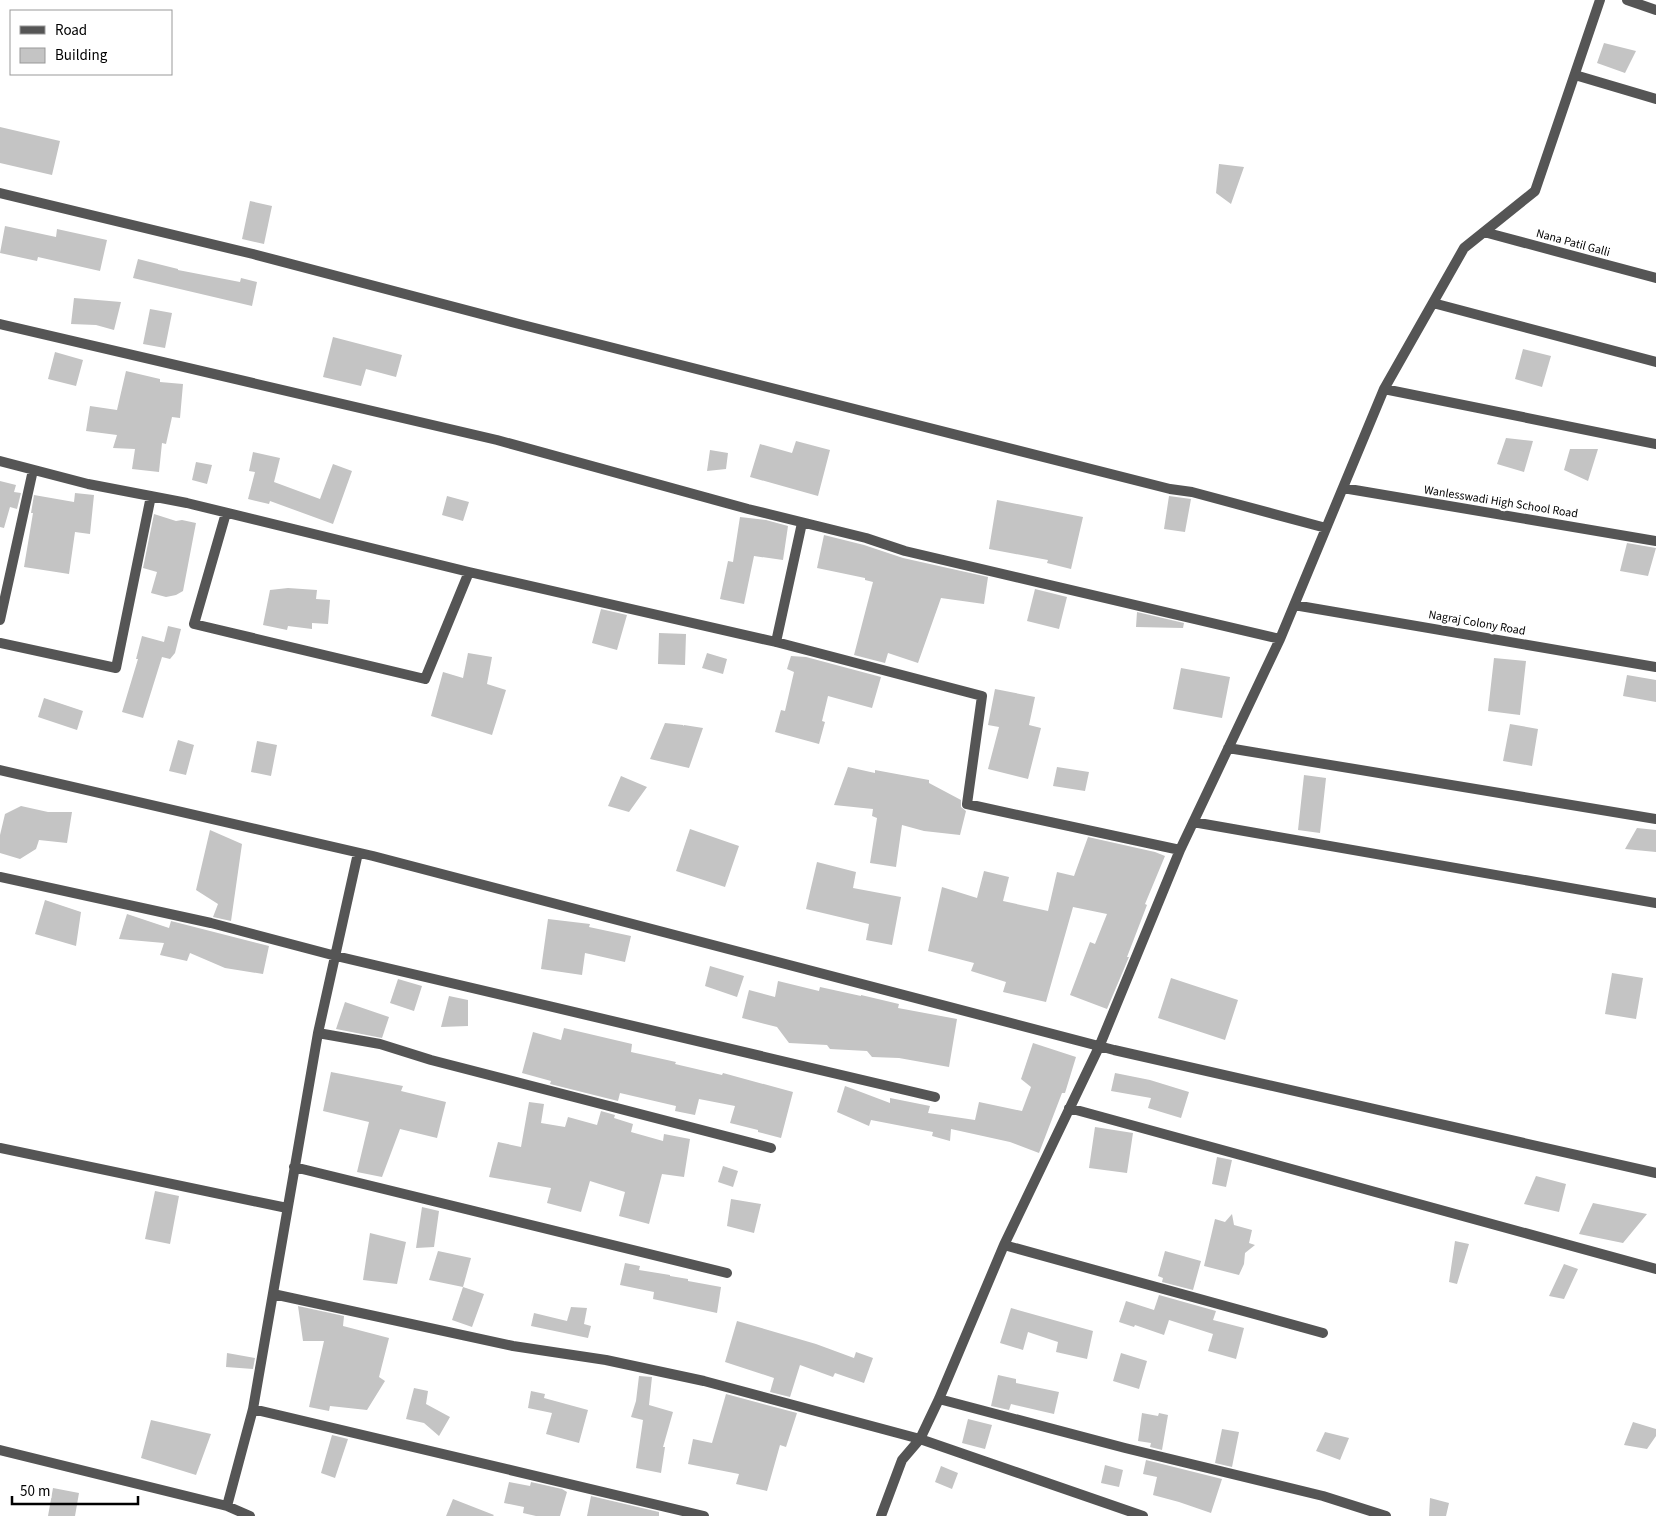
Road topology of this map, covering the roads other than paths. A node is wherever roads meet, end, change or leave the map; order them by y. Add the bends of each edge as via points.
1 (1600, 0) edge
2 (1627, 0) edge
3 (1656, 10) edge
4 (1575, 75) junction
5 (1656, 99) edge
6 (0, 193) edge
7 (1484, 232) junction
8 (1656, 278) edge
9 (1433, 302) junction
10 (0, 324) edge
11 (1656, 362) edge
12 (1384, 389) junction
13 (1656, 444) edge
14 (0, 461) edge
15 (33, 470) junction
16 (1343, 488) junction
17 (151, 496) junction
18 (226, 512) junction
19 (802, 523) junction
20 (1326, 528) junction
21 (1656, 540) edge
22 (469, 572) junction
23 (1294, 605) junction
24 (0, 620) edge
25 (1280, 640) junction
26 (776, 642) junction
27 (0, 643) edge
28 (1656, 667) edge
29 (1228, 748) junction
30 (0, 770) edge
31 (1656, 818) edge
32 (1193, 822) junction
33 (1180, 850) junction
34 (358, 853) junction
35 (0, 877) edge
36 (1656, 902) edge
37 (336, 956) junction
38 (318, 1033) junction
39 (1099, 1046) junction
40 (935, 1096) dead end
41 (1069, 1108) junction
42 (0, 1148) edge
43 (771, 1148) dead end
44 (294, 1167) junction
45 (1656, 1173) edge
46 (287, 1208) junction
47 (1004, 1245) junction
48 (1656, 1269) edge
49 (727, 1273) dead end
50 (273, 1294) junction
51 (1323, 1333) dead end
52 (939, 1399) junction
53 (253, 1409) junction
54 (920, 1439) junction
55 (0, 1450) edge
56 (227, 1506) junction
57 (250, 1516) edge
58 (704, 1516) edge
59 (881, 1516) edge
60 (1143, 1516) edge
61 (1386, 1516) edge

1 - 4 street
2 - 3 street
4 - 5 street
4 - 7 street via 1535,191
6 - 20 street via 254,254
7 - 8 street, Nana Patil Galli
7 - 9 street via 1464,248
9 - 11 street
9 - 12 street
10 - 19 street via 497,440
12 - 13 street
12 - 16 street
14 - 15 street
15 - 17 street
15 - 24 street
16 - 20 street
16 - 21 street, Wanlesswadi High School Road
17 - 18 street
17 - 27 street via 116,668
18 - 22 street
18 - 22 street via 194,624 425,679
19 - 25 street via 905,551
19 - 26 street
20 - 23 street
22 - 26 street
23 - 25 street
23 - 28 street, Nagraj Colony Road
25 - 29 street
26 - 33 street via 982,696 967,804
29 - 31 street
29 - 32 street
30 - 34 street
32 - 33 street
32 - 36 street
33 - 39 street
34 - 37 street
34 - 39 street
35 - 37 street via 211,923
37 - 38 street
37 - 40 street
38 - 43 street via 380,1044 430,1060
38 - 44 street
39 - 41 street
39 - 45 street
41 - 47 street
41 - 48 street
42 - 46 street
44 - 46 street
44 - 49 street
46 - 50 street
47 - 51 street
47 - 52 street
50 - 53 street
50 - 54 street via 513,1346 606,1360 704,1381
52 - 54 street
52 - 61 street via 1323,1496
53 - 56 street
53 - 58 street
54 - 59 street via 902,1460
54 - 60 street
55 - 56 street
56 - 57 street

